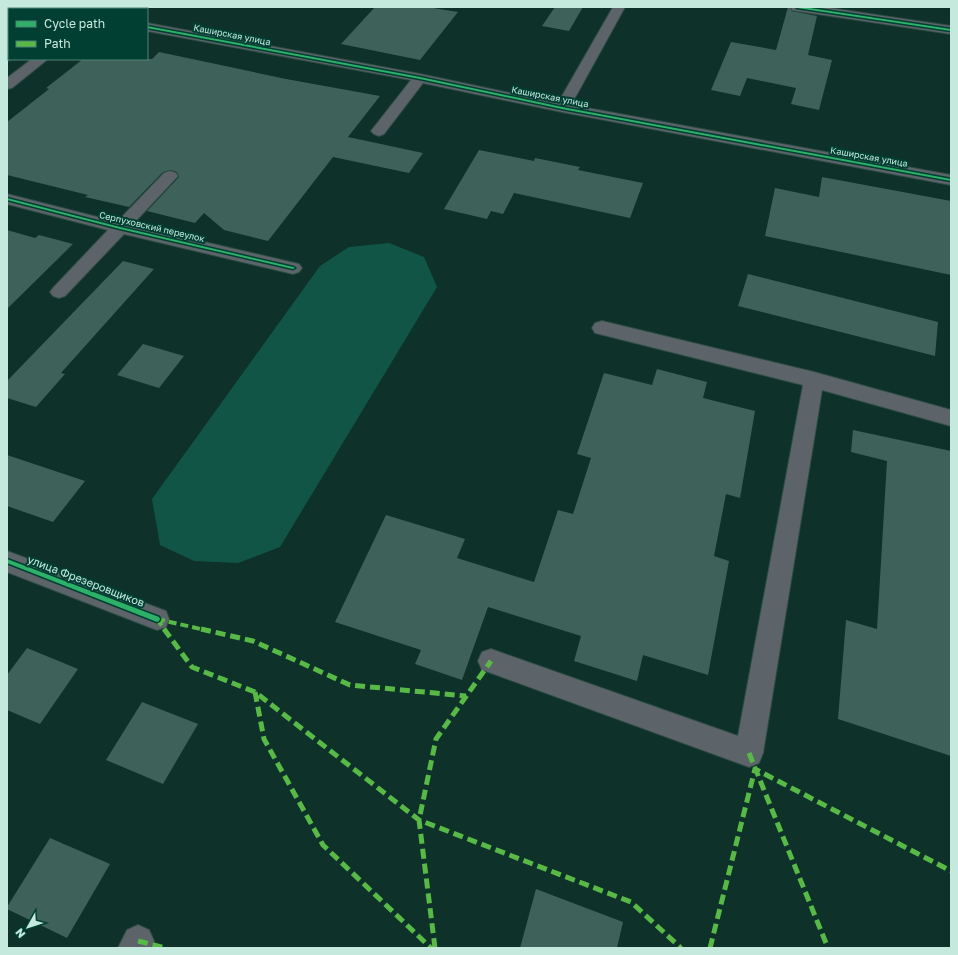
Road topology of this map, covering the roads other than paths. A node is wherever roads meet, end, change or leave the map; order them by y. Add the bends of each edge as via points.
1 (619, 7) edge
2 (797, 7) edge
3 (148, 27) edge
4 (951, 30) edge
5 (40, 60) edge
6 (420, 78) junction
7 (7, 85) edge
8 (562, 108) junction
9 (379, 131) dead end
10 (170, 176) dead end
11 (951, 180) edge
12 (7, 199) edge
13 (120, 228) junction
14 (293, 268) dead end
15 (59, 292) dead end
16 (602, 328) dead end
17 (814, 380) junction
18 (951, 418) edge
19 (7, 561) edge
20 (157, 619) dead end
21 (491, 661) dead end

1 - 8 street
2 - 4 street
3 - 6 street, Каширская улица
5 - 7 street
6 - 8 street, Каширская улица
6 - 9 street
8 - 11 street, Каширская улица
10 - 13 street
12 - 13 street, Серпуховский переулок
13 - 14 street, Серпуховский переулок
13 - 15 street
16 - 17 street
17 - 18 street
17 - 21 street via 749,753
19 - 20 street, улица Фрезеровщиков

